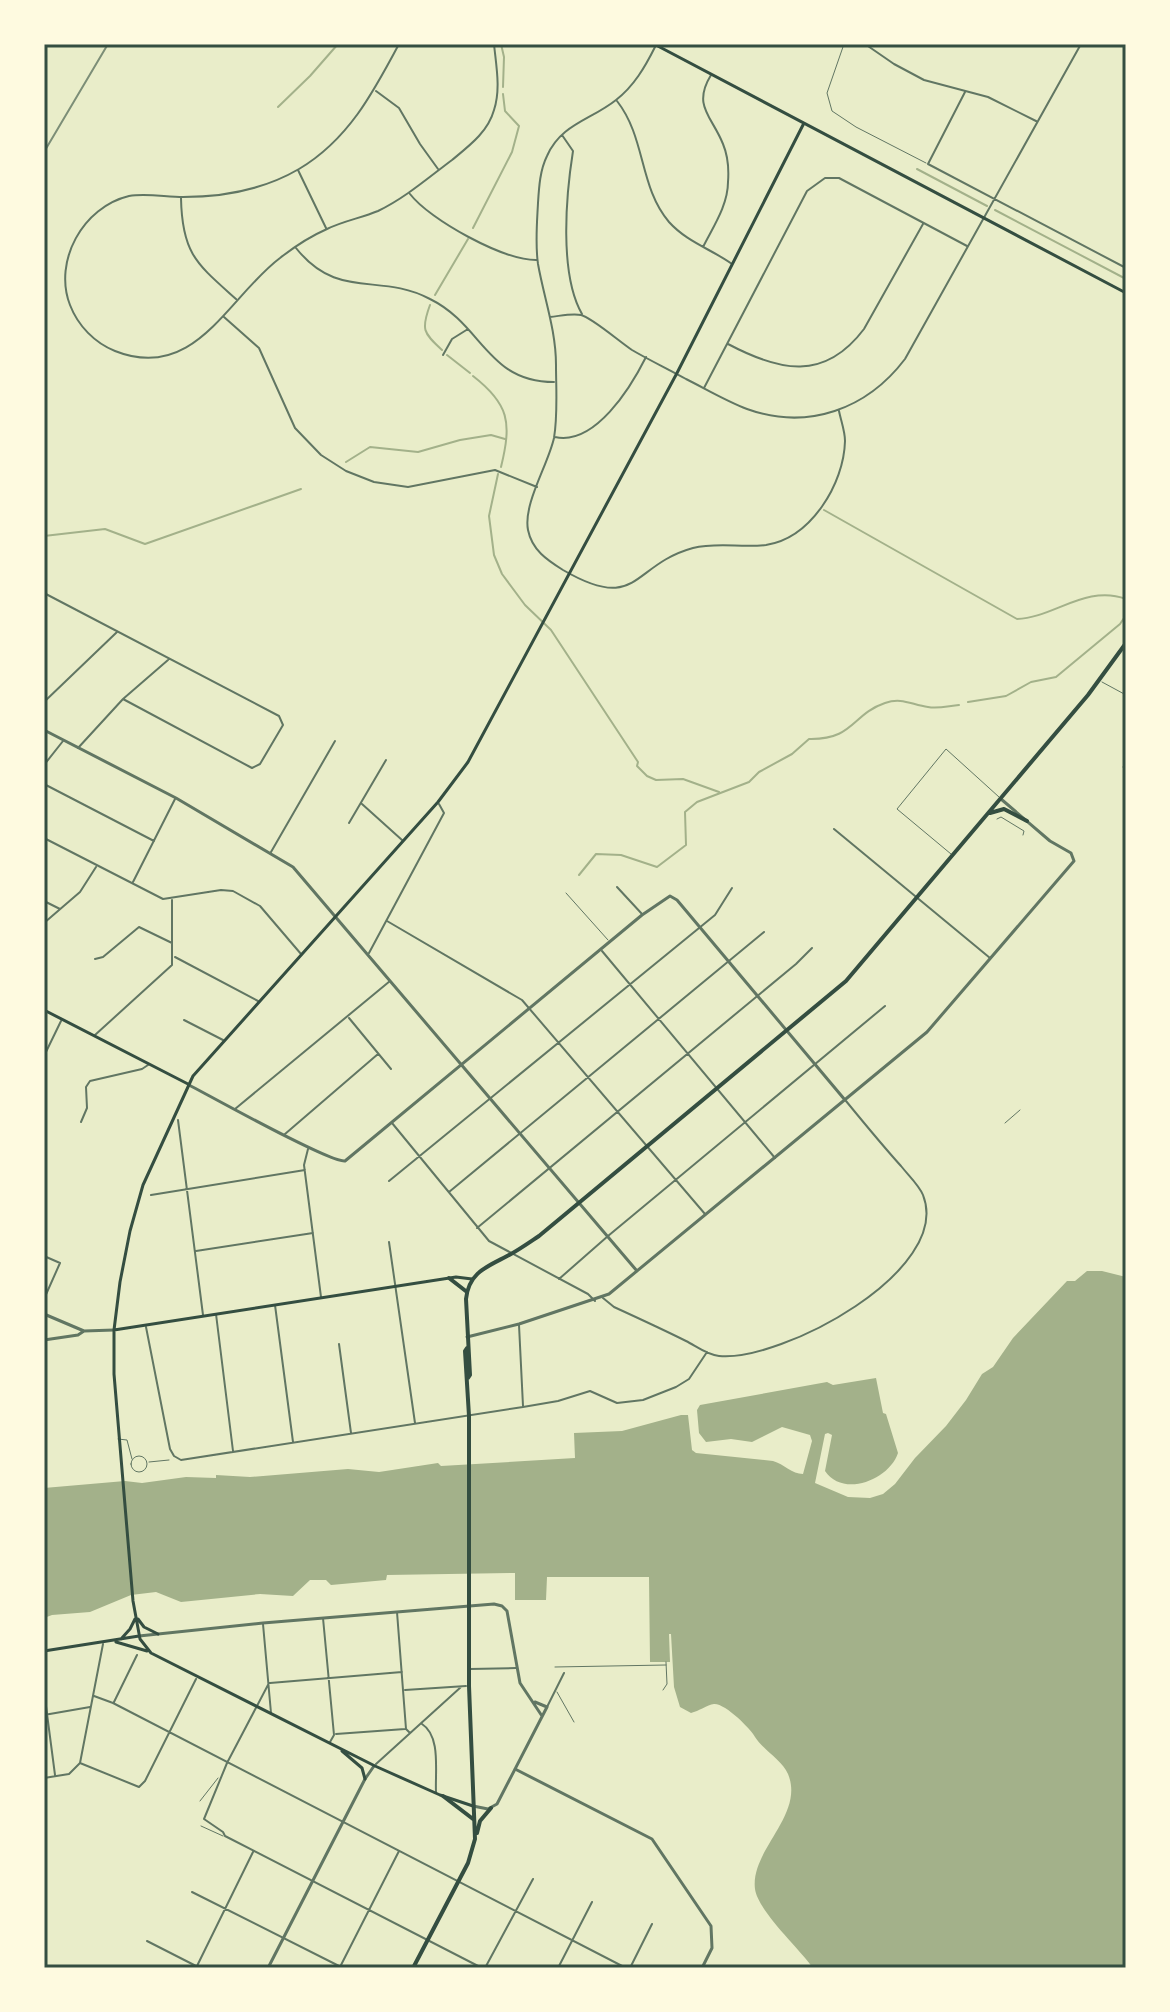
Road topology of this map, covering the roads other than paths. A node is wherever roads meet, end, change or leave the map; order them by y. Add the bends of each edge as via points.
1 (399, 44) edge
2 (494, 44) edge
3 (655, 44) edge
4 (844, 44) edge
5 (865, 44) edge
6 (1081, 44) edge
7 (711, 75) junction
8 (374, 91) junction
9 (965, 92) junction
10 (616, 100) junction
11 (1037, 121) junction
12 (804, 123) junction
13 (561, 135) junction
14 (928, 164) junction
15 (298, 170) junction
16 (439, 170) junction
17 (409, 193) junction
18 (181, 197) junction
19 (995, 199) junction
20 (984, 218) junction
21 (923, 223) junction
22 (327, 229) junction
23 (968, 247) junction
24 (296, 248) junction
25 (703, 248) junction
26 (537, 260) junction
27 (732, 264) junction
28 (1126, 268) edge
29 (1126, 293) edge
30 (237, 300) junction
31 (583, 315) junction
32 (223, 316) junction
33 (550, 317) junction
34 (469, 328) junction
35 (728, 344) junction
36 (443, 355) dead end
37 (646, 357) junction
38 (677, 373) junction
39 (555, 382) junction
40 (704, 388) junction
41 (839, 411) junction
42 (554, 437) junction
43 (537, 487) junction
44 (570, 574) junction
45 (44, 593) edge
46 (118, 631) junction
47 (1126, 643) edge
48 (169, 660) junction
49 (1099, 681) junction
50 (1126, 695) edge
51 (123, 699) junction
52 (44, 702) edge
53 (44, 730) edge
54 (63, 740) junction
55 (335, 741) dead end
56 (78, 748) junction
57 (386, 760) dead end
58 (1126, 761) edge
59 (44, 765) edge
60 (1123, 767) dead end
61 (44, 784) edge
62 (176, 798) junction
63 (1001, 799) junction
64 (438, 802) junction
65 (362, 804) junction
66 (988, 814) junction
67 (997, 819) dead end
68 (1027, 821) junction
69 (349, 823) dead end
70 (834, 829) dead end
71 (1023, 835) dead end
72 (44, 838) edge
73 (154, 841) junction
74 (402, 841) junction
75 (271, 852) junction
76 (953, 855) junction
77 (96, 866) junction
78 (132, 883) junction
79 (617, 887) dead end
80 (732, 888) dead end
81 (566, 893) dead end
82 (918, 897) junction
83 (172, 899) junction
84 (44, 901) edge
85 (61, 910) junction
86 (642, 915) junction
87 (336, 916) junction
88 (387, 921) junction
89 (44, 923) edge
90 (700, 927) junction
91 (764, 932) dead end
92 (610, 942) junction
93 (173, 944) junction
94 (812, 948) dead end
95 (601, 950) junction
96 (302, 954) junction
97 (369, 954) junction
98 (174, 956) junction
99 (95, 959) dead end
100 (991, 959) junction
101 (728, 961) junction
102 (391, 980) junction
103 (630, 984) junction
104 (757, 995) junction
105 (258, 1001) junction
106 (885, 1006) dead end
107 (531, 1008) junction
108 (44, 1010) edge
109 (348, 1017) junction
110 (659, 1018) junction
111 (62, 1019) junction
112 (184, 1020) dead end
113 (786, 1030) junction
114 (94, 1036) junction
115 (223, 1040) junction
116 (560, 1042) junction
117 (688, 1053) junction
118 (378, 1054) junction
119 (44, 1056) edge
120 (149, 1064) junction
121 (462, 1064) junction
122 (816, 1065) junction
123 (391, 1069) dead end
124 (588, 1076) junction
125 (188, 1084) junction
126 (716, 1088) junction
127 (491, 1099) junction
128 (845, 1100) junction
129 (235, 1109) junction
130 (618, 1110) junction
131 (1020, 1110) dead end
132 (178, 1120) dead end
133 (81, 1122) dead end
134 (391, 1122) junction
135 (745, 1123) junction
136 (1005, 1123) dead end
137 (521, 1133) junction
138 (284, 1135) junction
139 (648, 1145) junction
140 (309, 1148) junction
141 (419, 1156) junction
142 (775, 1158) junction
143 (549, 1167) junction
144 (305, 1170) junction
145 (676, 1179) junction
146 (389, 1181) dead end
147 (187, 1190) junction
148 (449, 1192) junction
149 (151, 1195) dead end
150 (579, 1202) junction
151 (705, 1214) junction
152 (477, 1228) junction
153 (313, 1233) junction
154 (608, 1236) junction
155 (389, 1242) dead end
156 (195, 1252) junction
157 (511, 1254) junction
158 (44, 1256) edge
159 (637, 1271) junction
160 (449, 1278) junction
161 (472, 1279) junction
162 (559, 1279) junction
163 (397, 1286) junction
164 (467, 1292) junction
165 (322, 1298) junction
166 (603, 1298) junction
167 (44, 1299) edge
168 (595, 1301) junction
169 (275, 1305) junction
170 (44, 1314) edge
171 (216, 1314) junction
172 (203, 1316) junction
173 (146, 1324) junction
174 (519, 1324) junction
175 (114, 1330) junction
176 (84, 1331) junction
177 (467, 1337) junction
178 (44, 1340) edge
179 (339, 1344) dead end
180 (707, 1352) junction
181 (523, 1407) junction
182 (469, 1416) junction
183 (415, 1424) junction
184 (351, 1434) junction
185 (118, 1439) junction
186 (293, 1443) junction
187 (233, 1452) junction
188 (132, 1460) junction
189 (169, 1460) dead end
190 (146, 1463) junction
191 (467, 1606) junction
192 (397, 1612) junction
193 (136, 1615) junction
194 (323, 1618) junction
195 (263, 1623) junction
196 (158, 1634) junction
197 (139, 1636) junction
198 (121, 1639) junction
199 (111, 1641) junction
200 (103, 1642) junction
201 (44, 1651) edge
202 (151, 1653) junction
203 (137, 1655) dead end
204 (555, 1667) dead end
205 (567, 1667) junction
206 (516, 1668) junction
207 (469, 1669) junction
208 (402, 1672) junction
209 (564, 1673) joint
210 (198, 1676) junction
211 (327, 1678) junction
212 (269, 1683) junction
213 (469, 1686) junction
214 (461, 1687) junction
215 (403, 1690) junction
216 (556, 1690) junction
217 (663, 1690) dead end
218 (44, 1691) edge
219 (94, 1696) junction
220 (531, 1700) junction
221 (113, 1703) junction
222 (258, 1706) junction
223 (91, 1707) junction
224 (547, 1707) junction
225 (271, 1713) junction
226 (45, 1714) edge
227 (542, 1716) junction
228 (574, 1722) dead end
229 (420, 1723) junction
230 (406, 1729) junction
231 (169, 1733) junction
232 (410, 1733) junction
233 (334, 1735) junction
234 (330, 1743) junction
235 (340, 1748) junction
236 (80, 1763) junction
237 (227, 1763) junction
238 (375, 1766) junction
239 (515, 1769) junction
240 (55, 1777) junction
241 (44, 1778) edge
242 (220, 1778) junction
243 (365, 1779) junction
244 (436, 1794) junction
245 (443, 1796) junction
246 (200, 1801) dead end
247 (473, 1806) junction
248 (491, 1808) junction
249 (474, 1821) junction
250 (342, 1822) junction
251 (201, 1826) dead end
252 (225, 1836) junction
253 (475, 1839) junction
254 (254, 1851) junction
255 (399, 1851) junction
256 (533, 1879) dead end
257 (312, 1880) junction
258 (458, 1881) junction
259 (192, 1892) dead end
260 (592, 1902) dead end
261 (225, 1908) junction
262 (369, 1910) junction
263 (515, 1911) junction
264 (652, 1924) dead end
265 (283, 1938) junction
266 (427, 1940) junction
267 (572, 1940) junction
268 (147, 1941) dead end
269 (197, 1967) edge
270 (268, 1968) edge
271 (341, 1968) edge
272 (413, 1968) edge
273 (484, 1968) edge
274 (558, 1968) edge
275 (628, 1968) edge
276 (702, 1968) edge

1 - 8 street
2 - 16 street via 494,111 477,139
3 - 7 main road
3 - 10 street via 641,74
4 - 14 lane via 827,93 832,111
5 - 9 street via 913,75
6 - 11 street
7 - 12 main road
7 - 25 street via 702,103 724,148 729,186
8 - 15 street via 350,127
8 - 16 street via 399,108
9 - 11 street
9 - 14 street
10 - 13 street
10 - 25 street via 635,131 657,204 681,234
11 - 19 street
12 - 20 main road
12 - 27 main road
13 - 26 street via 548,153 540,180
13 - 31 street via 573,151 566,239
14 - 19 street
15 - 18 street via 237,194
15 - 22 street
16 - 17 street
17 - 22 street via 374,213
17 - 26 street via 429,215 497,250
18 - 30 street via 182,223 193,256
18 - 32 street via 129,196 88,220 66,265 70,304 96,341 133,358 180,352
19 - 20 street
19 - 28 street
20 - 23 street
20 - 29 main road
21 - 23 street
21 - 35 street via 864,329 836,355 787,367
21 - 35 street via 839,178 812,185
22 - 24 street
23 - 41 street via 895,373
24 - 30 street
24 - 34 street via 331,278 416,293 446,308
25 - 27 street
26 - 33 street
27 - 38 main road
30 - 32 street
31 - 33 street
31 - 37 street
32 - 43 street via 259,348 295,428 346,471 408,487 495,470
33 - 39 street
34 - 36 street via 452,339
34 - 39 street via 514,375
35 - 40 street
37 - 38 street
37 - 42 street via 628,389 592,427 573,438
38 - 40 street
38 - 44 main road
39 - 42 street
40 - 41 street via 778,417
41 - 44 street via 845,443 836,478 818,513 789,536 768,544 686,550 621,588 594,585
42 - 43 street
43 - 44 street via 528,515 533,544
44 - 64 main road via 468,762
45 - 46 street
46 - 48 street
46 - 52 street
47 - 49 main road
48 - 51 street
48 - 51 street via 279,716 283,723 260,764 252,768
49 - 50 lane
49 - 63 main road
51 - 56 street
53 - 54 street
54 - 56 street
54 - 59 street
55 - 75 street
56 - 62 street
57 - 65 street
58 - 60 lane
61 - 73 street
62 - 73 street
62 - 75 street
63 - 66 main road
63 - 68 street
63 - 76 lane via 946,749 897,809
64 - 74 main road
64 - 88 street via 444,813
65 - 69 street
65 - 74 street
66 - 68 main road via 1004,809
66 - 76 main road
67 - 71 lane via 1021,828
68 - 100 street via 1071,853 1074,861
70 - 82 street
72 - 77 street
73 - 78 street
74 - 87 main road
75 - 87 street via 293,867
76 - 82 main road
77 - 78 street
77 - 85 street via 85,887
78 - 83 street
79 - 86 street
80 - 90 street
81 - 92 lane
82 - 100 street
82 - 113 main road via 846,981
83 - 93 street
83 - 96 street via 233,891 260,906
84 - 85 street
85 - 89 street
86 - 90 street via 665,897 675,898
86 - 92 street
87 - 96 main road
87 - 97 street
88 - 97 street
88 - 107 street
90 - 101 street
90 - 103 street
91 - 101 street
92 - 95 street
93 - 98 street
93 - 99 street via 139,927
94 - 104 street
95 - 103 street
95 - 107 street
96 - 105 main road
97 - 102 street
98 - 105 street
98 - 114 street via 172,965
100 - 128 street via 927,1032
101 - 104 street
101 - 110 street
102 - 109 street
102 - 121 street
103 - 110 street
103 - 116 street
104 - 113 street
104 - 117 street
105 - 115 main road
106 - 122 street
107 - 116 street
107 - 121 street
108 - 111 main road
109 - 118 street
109 - 129 street
110 - 117 street
110 - 124 street
111 - 114 main road
111 - 119 street
112 - 115 street
113 - 122 street
113 - 126 main road
114 - 120 main road
115 - 125 main road
116 - 124 street
116 - 127 street
117 - 126 street
117 - 130 street
118 - 123 street
118 - 138 street
120 - 125 main road
120 - 133 street via 90,1081
121 - 127 street
121 - 134 street
122 - 128 street
122 - 135 street
124 - 130 street
124 - 137 street
125 - 129 street
125 - 175 main road via 140,1194
126 - 135 street
126 - 139 main road
127 - 137 street
127 - 141 street
128 - 142 street
128 - 180 street via 922,1193 927,1222 917,1245 879,1289 822,1327 765,1350 720,1356
129 - 138 street
130 - 139 street
130 - 143 street
131 - 136 lane
132 - 147 street
134 - 140 street via 349,1159 338,1162
134 - 141 street
135 - 142 street
135 - 145 street
137 - 143 street
137 - 148 street
138 - 140 street
139 - 145 street
139 - 150 main road
140 - 144 street
141 - 146 street
141 - 148 street
142 - 151 street
143 - 150 street
143 - 152 street
144 - 147 street
144 - 153 street
145 - 151 street
145 - 154 street
147 - 149 street
147 - 156 street
148 - 152 street
150 - 154 street
150 - 157 main road
151 - 159 street
152 - 157 street
153 - 156 street
153 - 165 street
154 - 159 street
154 - 162 street
155 - 163 street
156 - 172 street
157 - 161 main road
157 - 162 street
158 - 167 street via 60,1263
159 - 166 street
160 - 161 main road
160 - 163 main road
160 - 164 main road
161 - 164 main road
162 - 168 street
163 - 165 main road
163 - 183 street
164 - 177 main road
165 - 169 main road
166 - 168 street
166 - 180 street
168 - 174 street
169 - 171 main road
169 - 186 street
170 - 176 street
171 - 172 main road
171 - 187 street
172 - 173 main road
173 - 175 main road
173 - 187 street via 174,1456 181,1460
174 - 177 street
174 - 181 street
175 - 176 street
175 - 185 main road
176 - 178 street
177 - 182 main road
179 - 184 street
180 - 181 street via 689,1379 643,1400 617,1403 590,1391
181 - 182 street
182 - 183 street
182 - 191 main road
183 - 184 street
184 - 186 street
185 - 188 lane via 127,1440
185 - 193 main road
186 - 187 street
188 - 190 lane via 142,1457
188 - 190 lane via 137,1472
189 - 190 lane
191 - 192 street
191 - 206 street via 494,1604 507,1611
191 - 207 main road
192 - 194 street
192 - 208 street
193 - 196 main road
193 - 197 main road
193 - 198 main road
194 - 195 street
194 - 211 street
195 - 196 street
195 - 212 street
196 - 197 street
197 - 198 main road
197 - 202 main road
198 - 199 main road
199 - 200 main road
199 - 202 main road
200 - 201 main road
200 - 219 street
202 - 210 main road
203 - 221 street
204 - 205 lane
205 - 209 lane
205 - 217 lane via 666,1664
206 - 207 street
206 - 220 street
207 - 213 main road
208 - 211 street
208 - 215 street
209 - 216 street
210 - 222 main road
210 - 231 street
211 - 212 street
211 - 233 street
212 - 222 street
212 - 225 street
213 - 214 street
213 - 247 main road
214 - 215 street
214 - 229 street
215 - 230 street
216 - 224 street
216 - 228 lane
218 - 226 street
219 - 221 street
219 - 223 street
220 - 224 street
220 - 227 street
221 - 231 street
222 - 225 main road
222 - 237 street
223 - 226 street
223 - 236 street
224 - 227 street
225 - 234 main road
226 - 240 street
227 - 239 street
229 - 232 street
229 - 244 street via 431,1731 435,1745
230 - 232 street
230 - 233 street
231 - 236 street via 139,1787
231 - 237 street
232 - 238 street
233 - 234 street
234 - 235 main road
235 - 238 main road
235 - 243 main road via 362,1768
236 - 240 street via 74,1771
237 - 242 street
237 - 250 street
238 - 243 street
238 - 244 main road
239 - 248 street
239 - 276 street via 652,1839 711,1926 712,1948
240 - 241 street
242 - 246 lane
242 - 252 street via 203,1816
243 - 250 street
244 - 245 main road
245 - 247 main road
245 - 249 main road
247 - 248 street
247 - 249 main road
248 - 253 main road
249 - 253 main road
250 - 255 street
250 - 257 street
251 - 252 lane
252 - 254 street
253 - 258 main road
254 - 257 street
254 - 261 street
255 - 258 street
255 - 262 street
256 - 263 street
257 - 262 street
257 - 265 street
258 - 263 street
258 - 266 main road
259 - 261 street
260 - 267 street
261 - 265 street
261 - 269 street
262 - 266 street
262 - 271 street
263 - 267 street
263 - 273 street
264 - 275 street
265 - 270 street
265 - 271 street
266 - 272 main road
266 - 273 street
267 - 274 street
267 - 275 street
268 - 269 street

